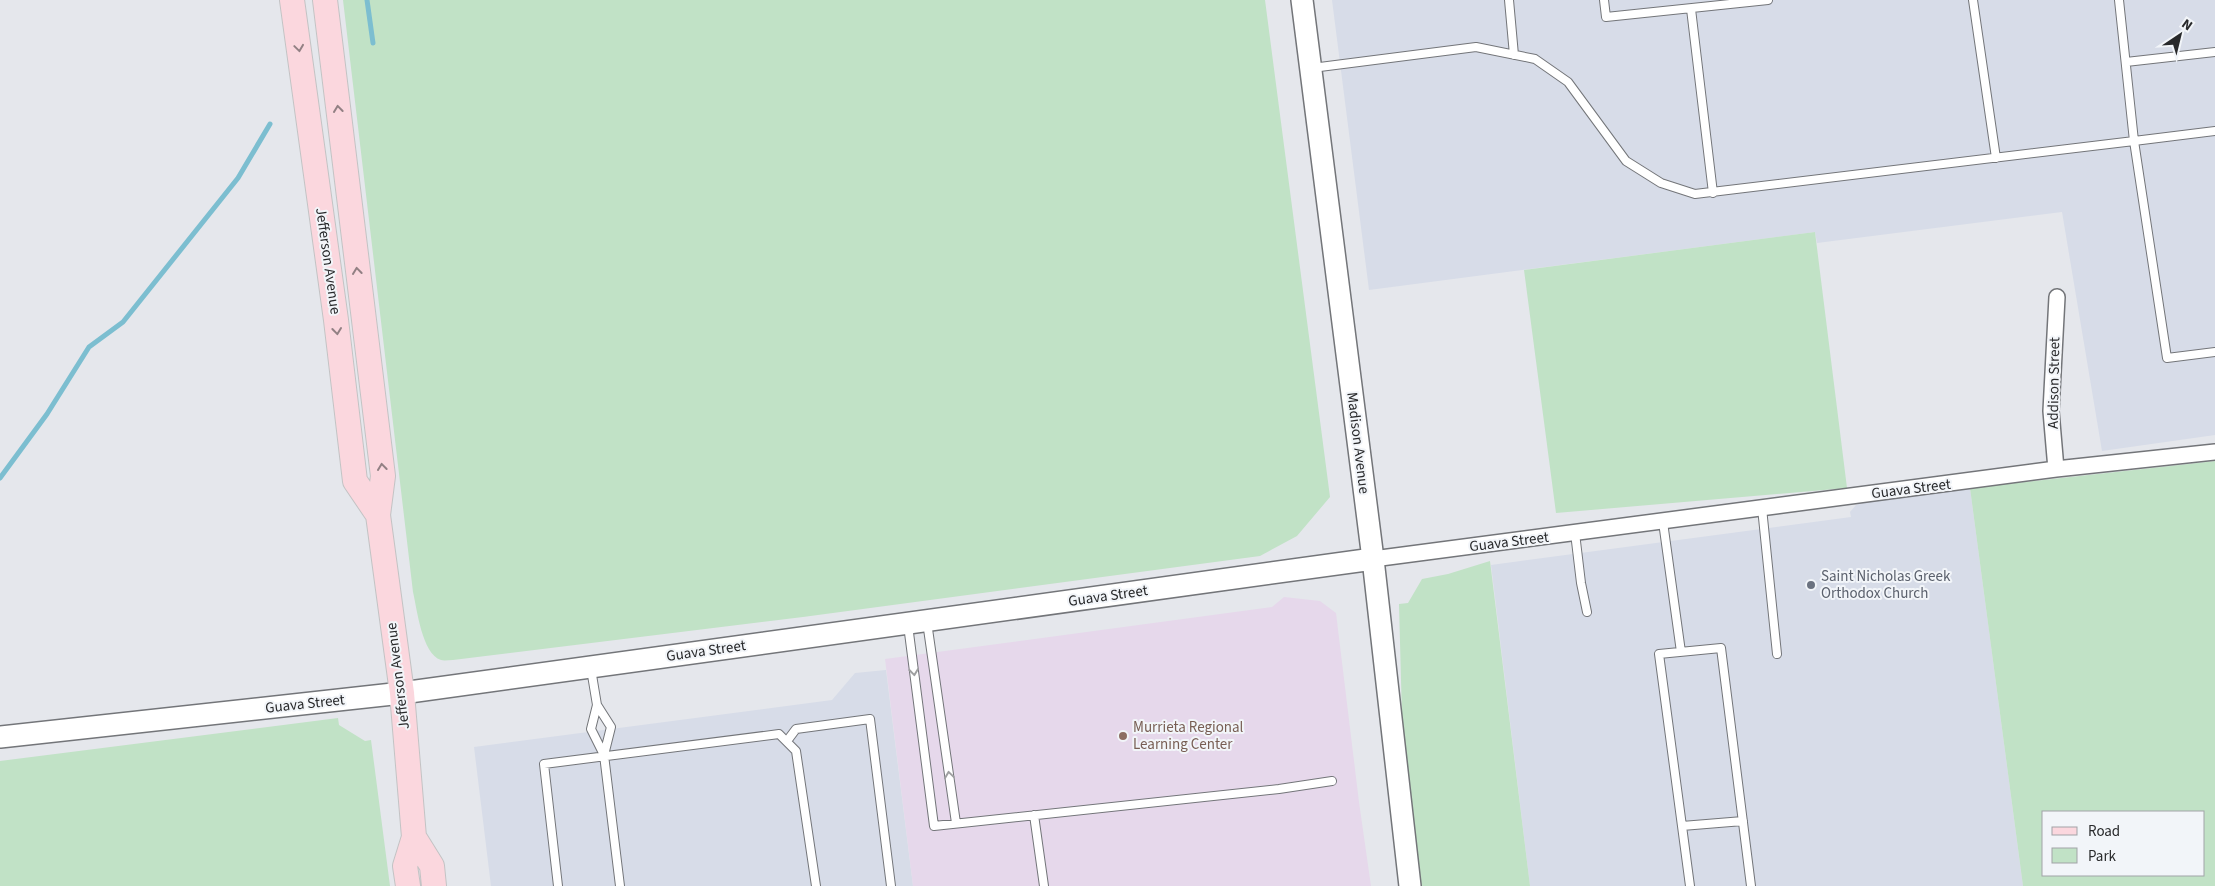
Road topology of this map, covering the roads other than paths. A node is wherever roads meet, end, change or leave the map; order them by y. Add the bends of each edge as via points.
1 (292, 0) edge
2 (325, 0) edge
3 (1302, 0) edge
4 (1509, 0) edge
5 (1604, 0) edge
6 (1768, 0) edge
7 (1973, 0) edge
8 (2119, 0) edge
9 (1691, 9) junction
10 (2215, 52) edge
11 (1514, 55) junction
12 (2126, 62) junction
13 (1310, 68) junction
14 (2215, 131) edge
15 (2134, 141) junction
16 (1996, 158) junction
17 (1713, 193) junction
18 (2056, 297) dead end
19 (2215, 352) edge
20 (2215, 452) edge
21 (2056, 469) junction
22 (1762, 508) junction
23 (378, 515) junction
24 (1663, 522) junction
25 (1575, 533) junction
26 (1373, 559) junction
27 (1587, 612) dead end
28 (917, 622) junction
29 (1681, 652) junction
30 (1777, 654) dead end
31 (591, 667) junction
32 (402, 693) junction
33 (597, 705) junction
34 (0, 737) edge
35 (787, 741) junction
36 (604, 755) junction
37 (1332, 781) dead end
38 (1034, 815) junction
39 (1743, 821) junction
40 (956, 823) junction
41 (1682, 826) junction
42 (414, 837) junction
43 (408, 886) edge
44 (434, 886) edge
45 (558, 886) edge
46 (620, 886) edge
47 (816, 886) edge
48 (891, 886) edge
49 (1044, 886) edge
50 (1410, 886) edge
51 (1690, 886) edge
52 (1751, 886) edge

1 -> 23 main road, Jefferson Avenue via 355,482
23 -> 2 main road, Jefferson Avenue via 383,476
3 - 13 street, Madison Avenue
4 - 11 lane
5 - 9 lane via 1606,17
6 - 9 lane
7 - 16 lane
8 - 12 lane
9 - 17 lane
10 - 12 lane
11 - 13 lane via 1476,46
11 - 17 lane via 1536,59 1568,82 1626,161 1661,183 1695,194
12 - 15 lane
13 - 26 street, Madison Avenue
14 - 15 lane
15 - 16 lane
15 - 19 lane via 2167,358
16 - 17 lane
18 - 21 street, Addison Street via 2051,412
20 - 21 street, Guava Street
21 - 22 street, Guava Street
22 - 24 street, Guava Street
22 - 30 lane
23 - 32 main road, Jefferson Avenue
24 - 25 street, Guava Street
24 - 29 lane
25 - 26 street, Guava Street
25 - 27 lane
26 - 28 street, Guava Street
26 - 50 street, Madison Avenue
28 - 31 street, Guava Street
40 -> 28 lane
28 -> 40 lane via 934,826
29 - 39 lane via 1721,648
29 - 41 lane via 1659,654
31 - 32 street, Guava Street
31 - 33 lane
32 - 34 street, Guava Street
32 - 42 main road, Jefferson Avenue
33 - 36 lane via 590,729
33 - 36 lane via 611,727
35 - 36 lane via 779,734
35 - 47 lane via 796,751
35 - 48 lane via 796,730 870,719
36 - 45 lane via 544,764
36 - 46 lane
37 - 38 lane
38 - 40 lane
38 - 49 lane
39 - 41 lane
39 - 52 lane
41 - 51 lane
42 - 43 main road, Jefferson Avenue via 405,866
42 - 44 main road, Jefferson Avenue via 432,866

